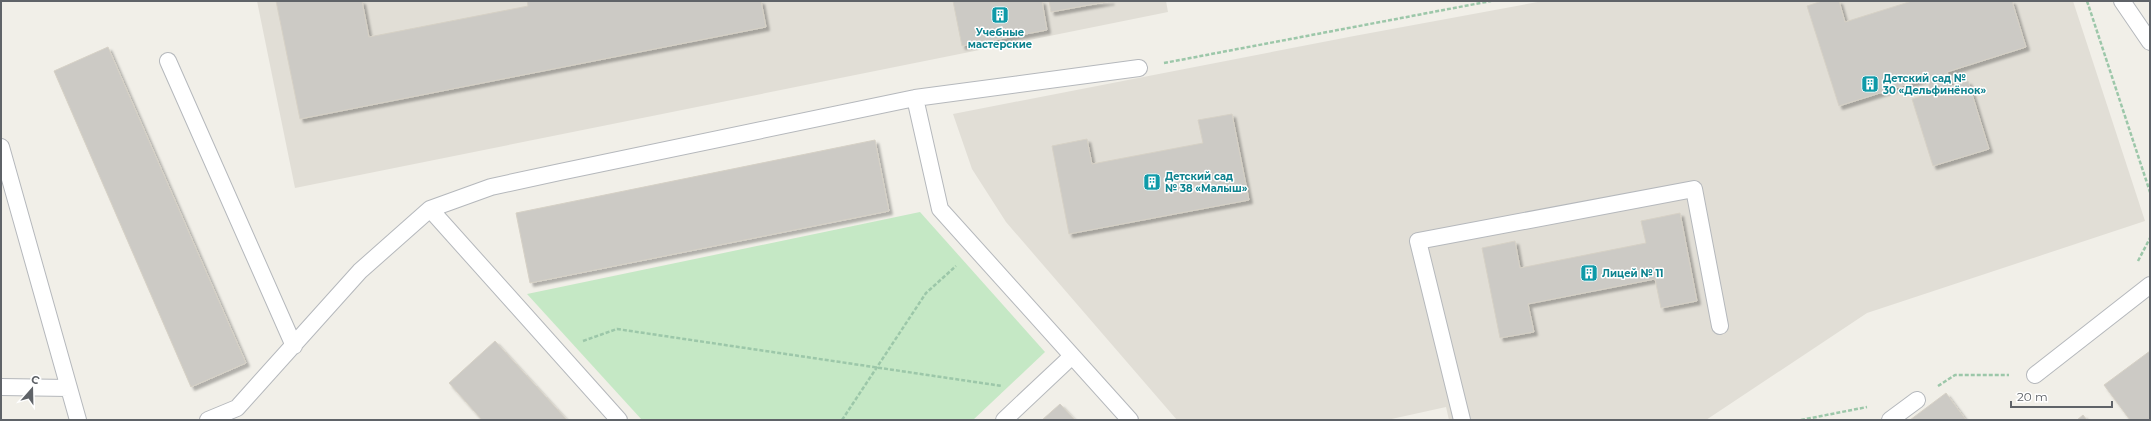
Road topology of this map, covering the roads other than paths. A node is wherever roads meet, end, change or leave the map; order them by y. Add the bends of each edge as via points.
1 (2122, 1) edge
2 (2150, 42) edge
3 (168, 60) dead end
4 (1140, 68) road end
5 (915, 98) junction
6 (1, 147) edge
7 (430, 209) junction
8 (2150, 285) edge
9 (1720, 326) dead end
10 (294, 346) junction
11 (1071, 356) junction
12 (2035, 375) dead end
13 (1, 387) edge
14 (69, 388) junction
15 (1917, 400) dead end
16 (240, 414) edge
17 (78, 420) edge
18 (208, 420) edge
19 (619, 420) edge
20 (1004, 420) edge
21 (1130, 420) edge
22 (1462, 420) edge
23 (1890, 420) edge

1 - 2 lane
3 - 10 lane
4 - 5 lane
5 - 7 lane via 491,187
5 - 11 lane via 940,209
6 - 14 lane
7 - 10 lane via 360,271
7 - 19 lane
8 - 12 lane
9 - 22 lane via 1694,189 1418,241
10 - 16 lane
11 - 20 lane
11 - 21 lane
13 - 14 lane
14 - 17 lane
15 - 23 lane
16 - 18 lane

